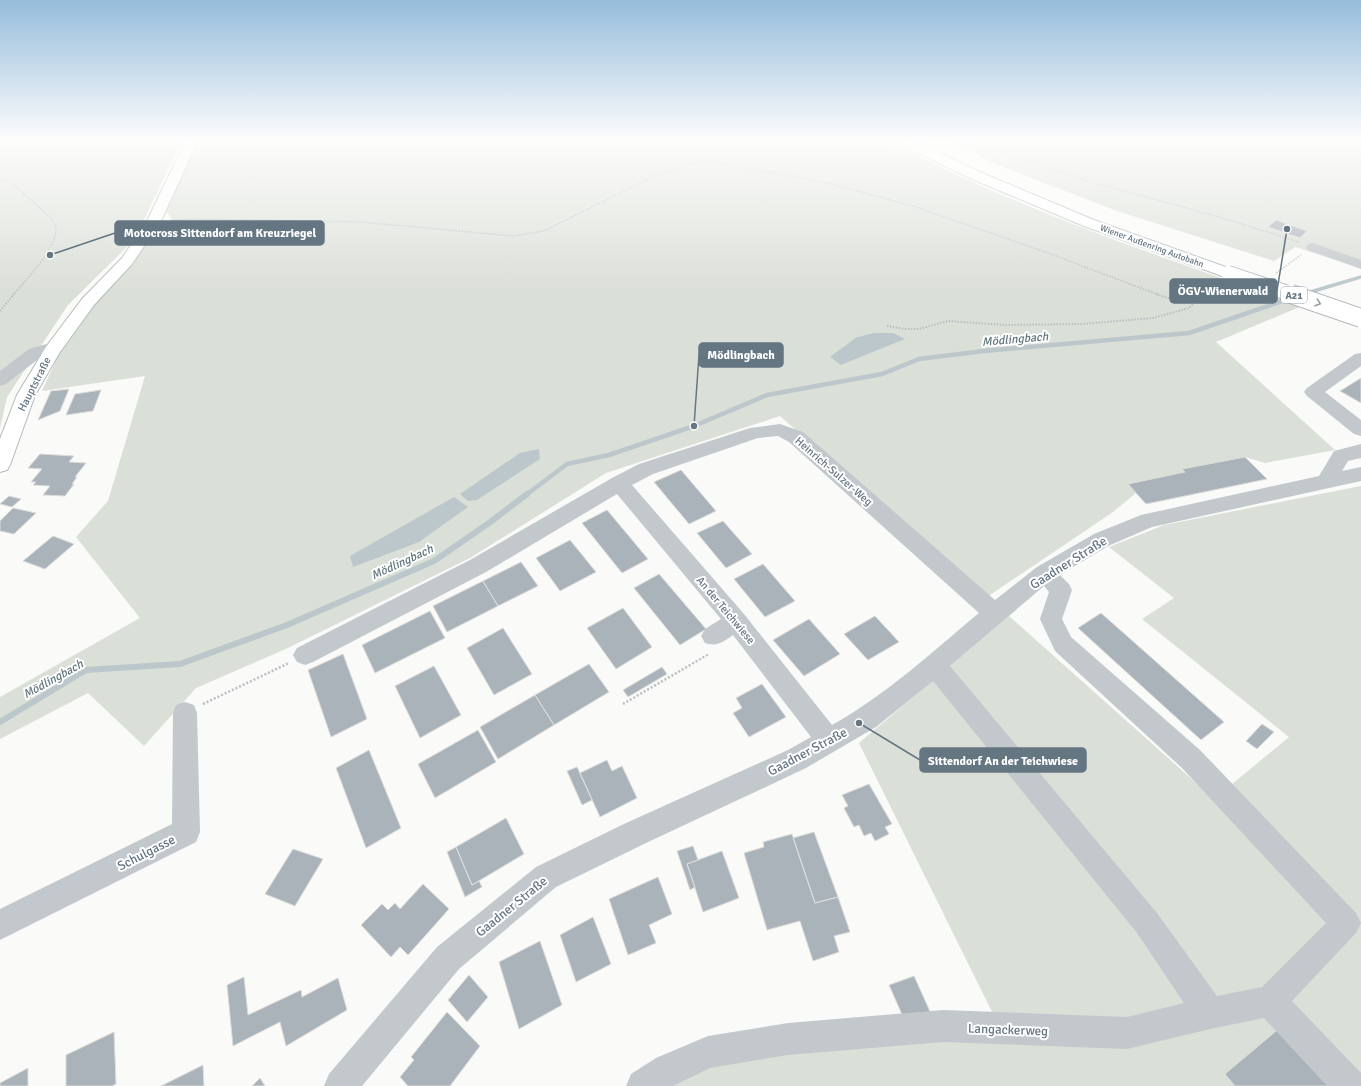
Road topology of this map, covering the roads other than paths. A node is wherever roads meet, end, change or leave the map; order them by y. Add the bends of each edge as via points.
1 (168, 191) edge
2 (1012, 191) edge
3 (1042, 191) edge
4 (1313, 247) road end
5 (1361, 265) edge
6 (1231, 268) junction
7 (1361, 304) edge
8 (1361, 318) edge
9 (54, 347) junction
10 (1361, 358) edge
11 (0, 380) edge
12 (1361, 430) edge
13 (1361, 451) edge
14 (0, 465) edge
15 (1361, 474) edge
16 (1326, 481) junction
17 (619, 483) junction
18 (1045, 573) junction
19 (995, 613) junction
20 (736, 621) junction
21 (712, 644) road end
22 (305, 655) road end
23 (934, 664) junction
24 (185, 713) road end
25 (829, 741) junction
26 (0, 925) edge
27 (1270, 1002) junction
28 (1210, 1013) junction
29 (341, 1086) edge
30 (643, 1086) edge
31 (1350, 1086) edge

1 - 9 main road, Hauptstraße via 154,221 127,261 88,302
2 - 6 main road, Wiener Außenring Autobahn / A21 via 1089,223
3 - 6 main road, Wiener Außenring Autobahn / A21
4 - 5 street
6 - 7 main road, A21
6 -> 8 main road, A21, bridge
9 - 11 street via 35,353
9 - 14 main road, Hauptstraße via 26,395
10 - 12 street via 1313,392
13 - 16 street via 1341,456
15 - 16 street, Gaadner Straße
16 - 18 street, Gaadner Straße via 1148,520 1100,540
17 - 19 street, Heinrich-Sulzer-Weg via 646,469 757,432 780,430 796,437
17 - 20 street, An der Teichwiese
17 - 22 street, Heinrich-Sulzer-Weg via 478,566
18 - 19 street, Gaadner Straße
18 - 27 street via 1061,590 1051,619 1063,644 1191,759 1346,924
19 - 23 street, Gaadner Straße
20 - 21 street
20 - 25 street, An der Teichwiese
23 - 25 street, Gaadner Straße via 867,719
23 - 28 street via 1148,923
24 - 26 street, Schulgasse via 186,832
25 - 29 street, Gaadner Straße via 797,759 546,877 448,958
27 - 28 street, Langackerweg
27 - 31 street
28 - 30 street, Langackerweg via 1127,1033 943,1026 788,1039 708,1052 668,1070

